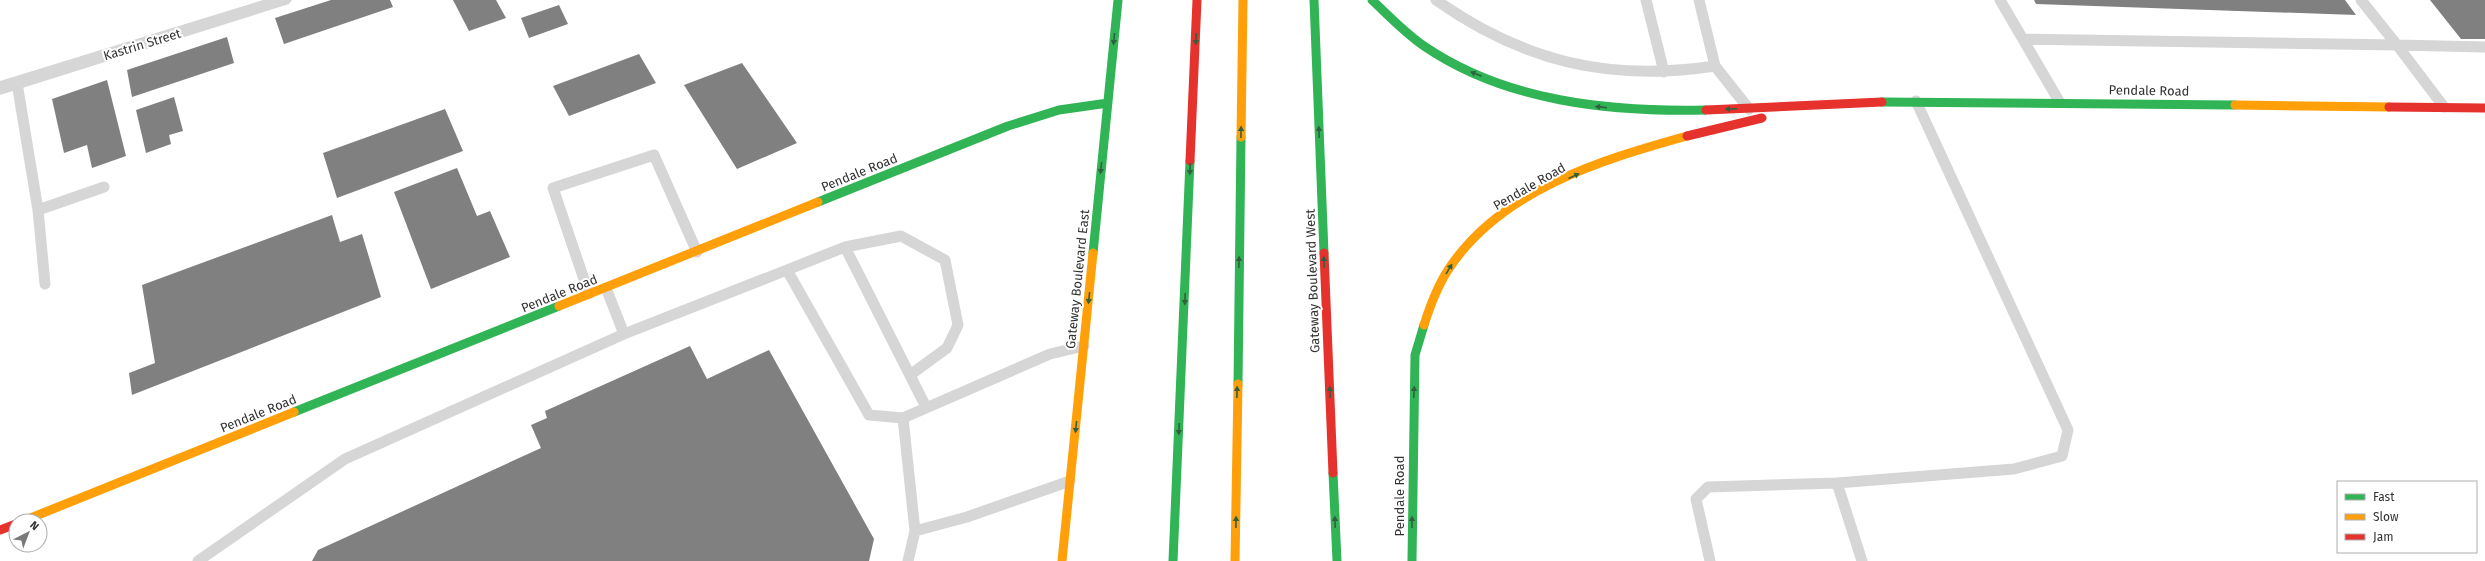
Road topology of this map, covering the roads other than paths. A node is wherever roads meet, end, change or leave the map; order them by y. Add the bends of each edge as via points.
1 (283, 0) edge
2 (1118, 0) edge
3 (1197, 0) edge
4 (1242, 0) edge
5 (1314, 0) edge
6 (1372, 0) edge
7 (1436, 0) edge
8 (1646, 0) edge
9 (1700, 0) edge
10 (2000, 0) edge
11 (2361, 0) edge
12 (2023, 39) junction
13 (2397, 45) junction
14 (2485, 47) edge
15 (1715, 66) junction
16 (1664, 72) junction
17 (8, 86) edge
18 (1916, 101) junction
19 (2058, 101) junction
20 (1108, 103) junction
21 (1812, 107) junction
22 (2444, 107) junction
23 (2485, 108) edge
24 (1749, 109) junction
25 (104, 187) dead end
26 (38, 210) junction
27 (846, 247) junction
28 (697, 252) junction
29 (787, 270) junction
30 (45, 284) dead end
31 (606, 288) junction
32 (589, 294) junction
33 (624, 334) junction
34 (1084, 346) junction
35 (910, 375) junction
36 (926, 407) junction
37 (903, 418) junction
38 (1070, 481) junction
39 (1837, 483) junction
40 (43, 513) edge
41 (915, 531) junction
42 (198, 561) edge
43 (908, 561) edge
44 (1062, 561) edge
45 (1173, 561) edge
46 (1235, 561) edge
47 (1337, 561) edge
48 (1412, 561) edge
49 (1710, 561) edge
50 (1862, 561) edge

1 - 17 street, Kastrin Street
2 -> 20 main road, Gateway Boulevard East
3 -> 45 main road
46 -> 4 main road
47 -> 5 main road, Gateway Boulevard West
24 -> 6 main road, Pendale Road via 1653,112 1620,110 1538,96 1512,88 1444,59 1390,21
7 - 16 lane via 1453,14 1500,39 1541,55 1582,65 1633,72
8 - 16 lane
9 - 15 lane
10 - 12 lane
11 - 13 lane
12 - 13 lane
12 - 19 lane
13 - 14 lane
13 - 22 lane
15 - 16 lane
15 - 24 lane
17 - 26 lane
18 - 19 main road, Pendale Road
18 - 21 main road, Pendale Road
18 - 39 lane via 2068,430 2062,456 2014,469
19 - 22 main road, Pendale Road
20 - 28 main road, Pendale Road via 1059,110 1008,126
20 -> 34 main road, Gateway Boulevard East
21 - 24 main road, Pendale Road
48 -> 21 main road, Pendale Road via 1415,355 1424,322 1450,267 1473,240 1513,206 1575,175 1658,144 1707,130
22 - 23 main road, Pendale Road
25 - 26 lane
26 - 30 lane
27 - 29 lane
27 - 35 lane
27 - 35 lane via 901,236 945,260 958,325 947,348
28 - 31 main road, Pendale Road
28 - 32 lane via 654,155 553,188
29 - 33 lane
29 - 37 lane via 869,415
31 - 32 main road, Pendale Road
31 - 33 lane
32 - 40 main road, Pendale Road
33 - 42 lane via 345,459
34 - 36 lane via 1050,354
34 -> 38 main road, Gateway Boulevard East
35 - 36 lane
36 - 37 lane
37 - 41 lane
38 - 41 lane via 967,517
38 - 44 main road, Gateway Boulevard East
39 - 49 lane via 1708,487 1696,499
39 - 50 lane
41 - 43 lane

